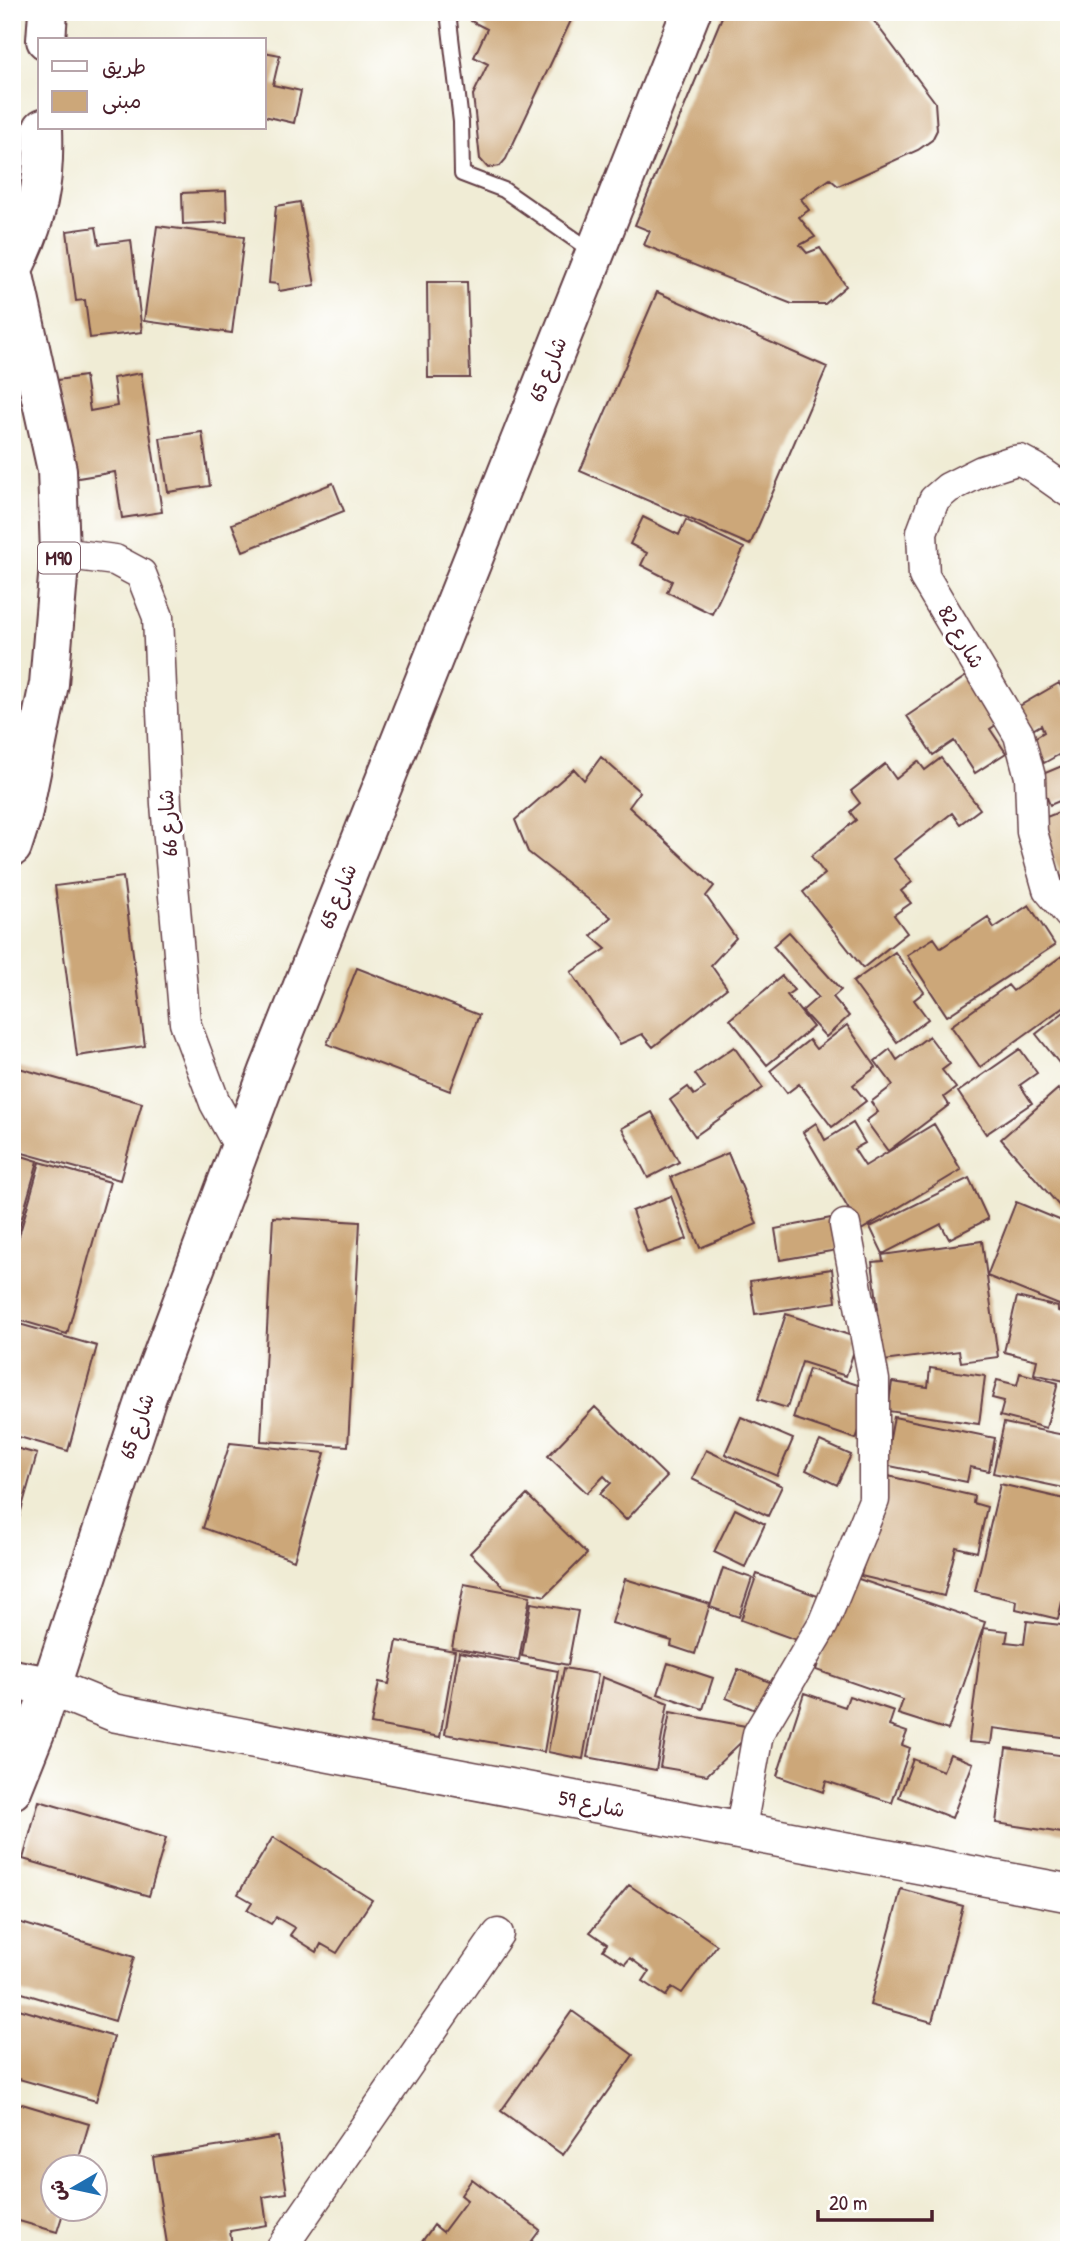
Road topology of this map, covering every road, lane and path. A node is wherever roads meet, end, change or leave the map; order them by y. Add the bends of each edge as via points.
1 (48, 12) edge
2 (449, 12) edge
3 (691, 12) edge
4 (46, 38) edge
5 (43, 130) edge
6 (594, 253) junction
7 (13, 267) edge
8 (1069, 492) edge
9 (60, 554) junction
10 (12, 847) edge
11 (1069, 914) edge
12 (240, 1148) junction
13 (845, 1225) dead end
14 (12, 1679) edge
15 (49, 1686) junction
16 (115, 1713) junction
17 (25, 1722) edge
18 (12, 1790) edge
19 (740, 1833) junction
20 (1069, 1893) edge
21 (498, 1934) dead end
22 (280, 2250) edge

1 - 4 main road
2 - 6 lane via 462,174 504,190
3 - 6 main road, شارع 65
5 - 7 main road via 45,169 39,207
6 - 12 main road, شارع 65
7 - 9 main road, M90 via 57,470
8 - 11 street, شارع 82 via 1026,463 1013,461 948,488 934,500 922,532 924,576 1019,735 1030,776 1032,832 1044,877
9 - 10 main road, M90 via 49,684
9 - 12 street, شارع 66 via 115,560 141,574 158,617 166,804 185,1023 215,1103
12 - 15 main road, شارع 65 via 147,1396
13 - 19 street via 874,1380 874,1500 823,1624 758,1734
14 - 15 main road
15 - 16 street, شارع 59
15 - 17 main road, شارع 65
16 - 17 street, شارع 59
16 - 19 street, شارع 59
17 - 18 main road, شارع 65
19 - 20 street, شارع 59
21 - 22 street

